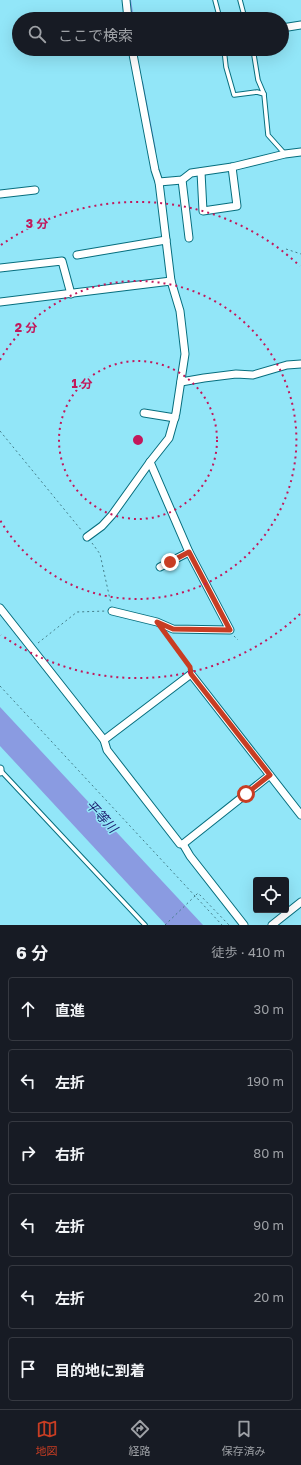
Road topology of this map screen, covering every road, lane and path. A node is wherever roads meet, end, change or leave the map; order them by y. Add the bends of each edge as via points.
1 (126, 0) edge
2 (215, 0) edge
3 (240, 0) edge
4 (127, 12) edge
5 (218, 12) edge
6 (243, 12) edge
7 (301, 25) edge
8 (289, 27) edge
9 (133, 56) edge
10 (225, 56) edge
11 (254, 56) edge
12 (264, 94) junction
13 (301, 152) edge
14 (285, 154) junction
15 (232, 167) junction
16 (201, 172) junction
17 (182, 180) junction
18 (159, 182) junction
19 (35, 190) dead end
20 (0, 194) edge
21 (189, 238) dead end
22 (166, 240) junction
23 (286, 249) dead end
24 (301, 254) edge
25 (77, 255) dead end
26 (0, 268) edge
27 (171, 281) junction
28 (71, 294) junction
29 (0, 302) edge
30 (301, 364) edge
31 (181, 382) junction
32 (144, 413) dead end
33 (175, 418) junction
34 (0, 431) edge
35 (150, 462) junction
36 (87, 537) junction
37 (189, 552) junction
38 (160, 567) dead end
39 (0, 608) edge
40 (112, 610) junction
41 (166, 635) dead end
42 (32, 648) junction
43 (191, 674) junction
44 (0, 686) edge
45 (104, 740) junction
46 (0, 771) edge
47 (270, 775) junction
48 (301, 815) edge
49 (183, 844) junction
50 (301, 902) edge
51 (145, 925) edge
52 (165, 925) edge
53 (222, 925) edge
54 (229, 925) edge
55 (244, 925) edge
56 (272, 925) edge

1 - 4 street
2 - 5 lane
3 - 6 lane
7 - 8 street
9 - 18 street
10 - 12 lane via 234,95 257,92
11 - 12 lane via 258,80
12 - 14 lane via 268,136
13 - 14 street
14 - 15 street
15 - 16 street
15 - 16 street via 237,206 202,211
16 - 17 street via 190,173
17 - 18 street
17 - 21 street
18 - 22 street
19 - 20 street
22 - 25 street
22 - 27 street
23 - 24 path
26 - 28 street via 62,261
27 - 28 street
27 - 31 street via 180,310 185,354
28 - 29 street
30 - 31 street via 287,365 253,375 236,374
31 - 33 street
32 - 33 street
33 - 35 street via 169,438
34 - 36 path
35 - 36 street via 112,516
35 - 37 street
36 - 40 path via 100,554
37 - 38 street
37 - 40 street via 230,630 173,629
39 - 42 street
40 - 42 path via 77,612
41 - 43 path via 190,667
42 - 45 street
43 - 45 street
43 - 47 street
44 - 53 path
45 - 49 street via 107,750 180,844
46 - 51 lane
47 - 48 street
47 - 49 street
49 - 55 street
50 - 56 street
52 - 54 path, bridge via 198,893

